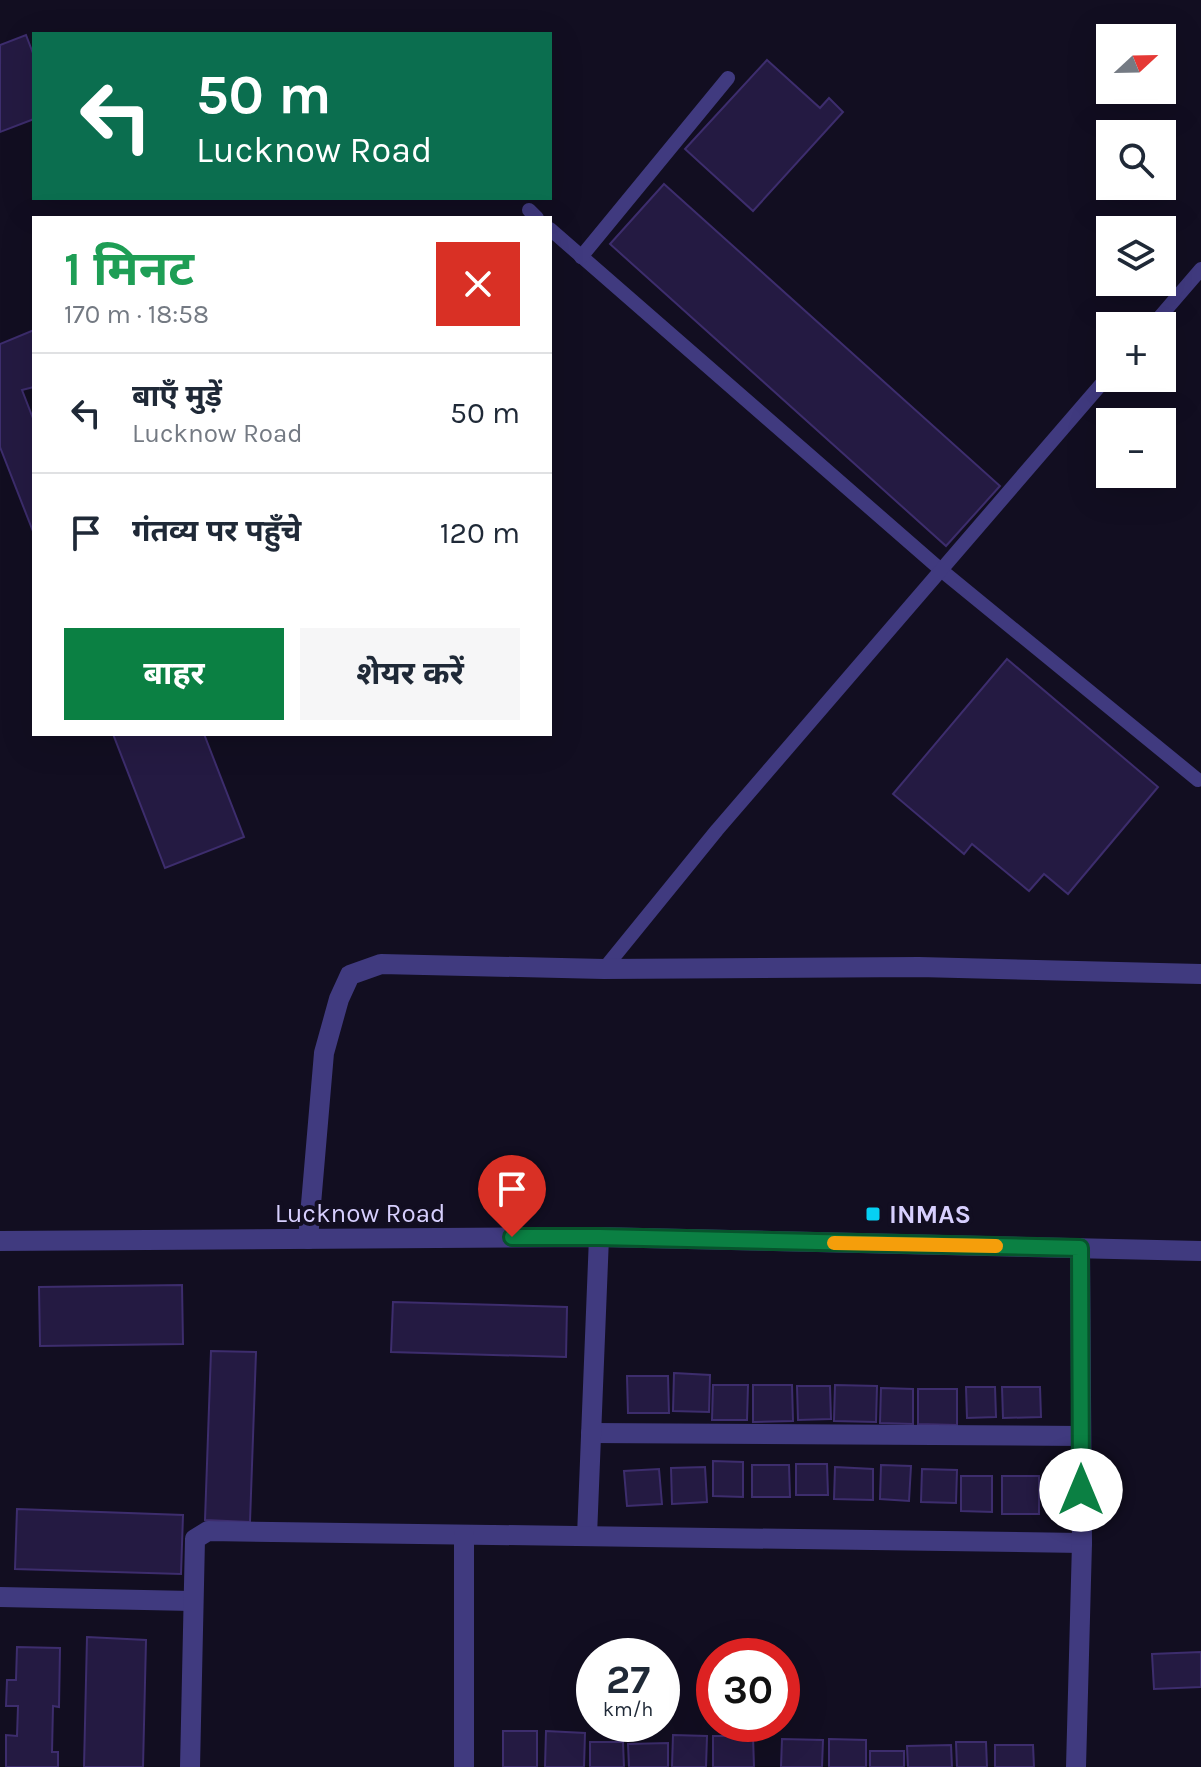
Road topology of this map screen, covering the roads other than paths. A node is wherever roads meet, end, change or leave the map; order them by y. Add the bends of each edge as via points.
1 (728, 78) dead end
2 (552, 231) edge
3 (581, 257) junction
4 (1201, 269) edge
5 (1164, 312) edge
6 (1096, 390) edge
7 (941, 570) junction
8 (1198, 780) dead end
9 (604, 969) junction
10 (1201, 974) edge
11 (599, 1237) junction
12 (308, 1239) junction
13 (0, 1241) edge
14 (1080, 1248) junction
15 (1201, 1251) edge
16 (591, 1433) junction
17 (1081, 1436) junction
18 (464, 1535) junction
19 (587, 1536) junction
20 (1082, 1543) junction
21 (0, 1597) edge
22 (192, 1601) junction
23 (190, 1767) edge
24 (464, 1767) edge
25 (1076, 1767) edge

1 - 3 lane
2 - 3 lane
3 - 7 lane
4 - 5 lane
6 - 7 lane
7 - 8 lane
7 - 9 lane
9 - 10 street via 919,967
9 - 12 street via 381,964 350,975 324,1053
11 - 12 street, Lucknow Road
11 - 14 street, Lucknow Road
11 - 16 street
12 - 13 street, Lucknow Road
14 - 15 street, Lucknow Road
14 - 17 street
16 - 17 street
16 - 19 street
17 - 20 street
18 - 19 street
18 - 22 street via 208,1531 195,1539
18 - 24 street
19 - 20 street
20 - 25 street
21 - 22 street
22 - 23 street

